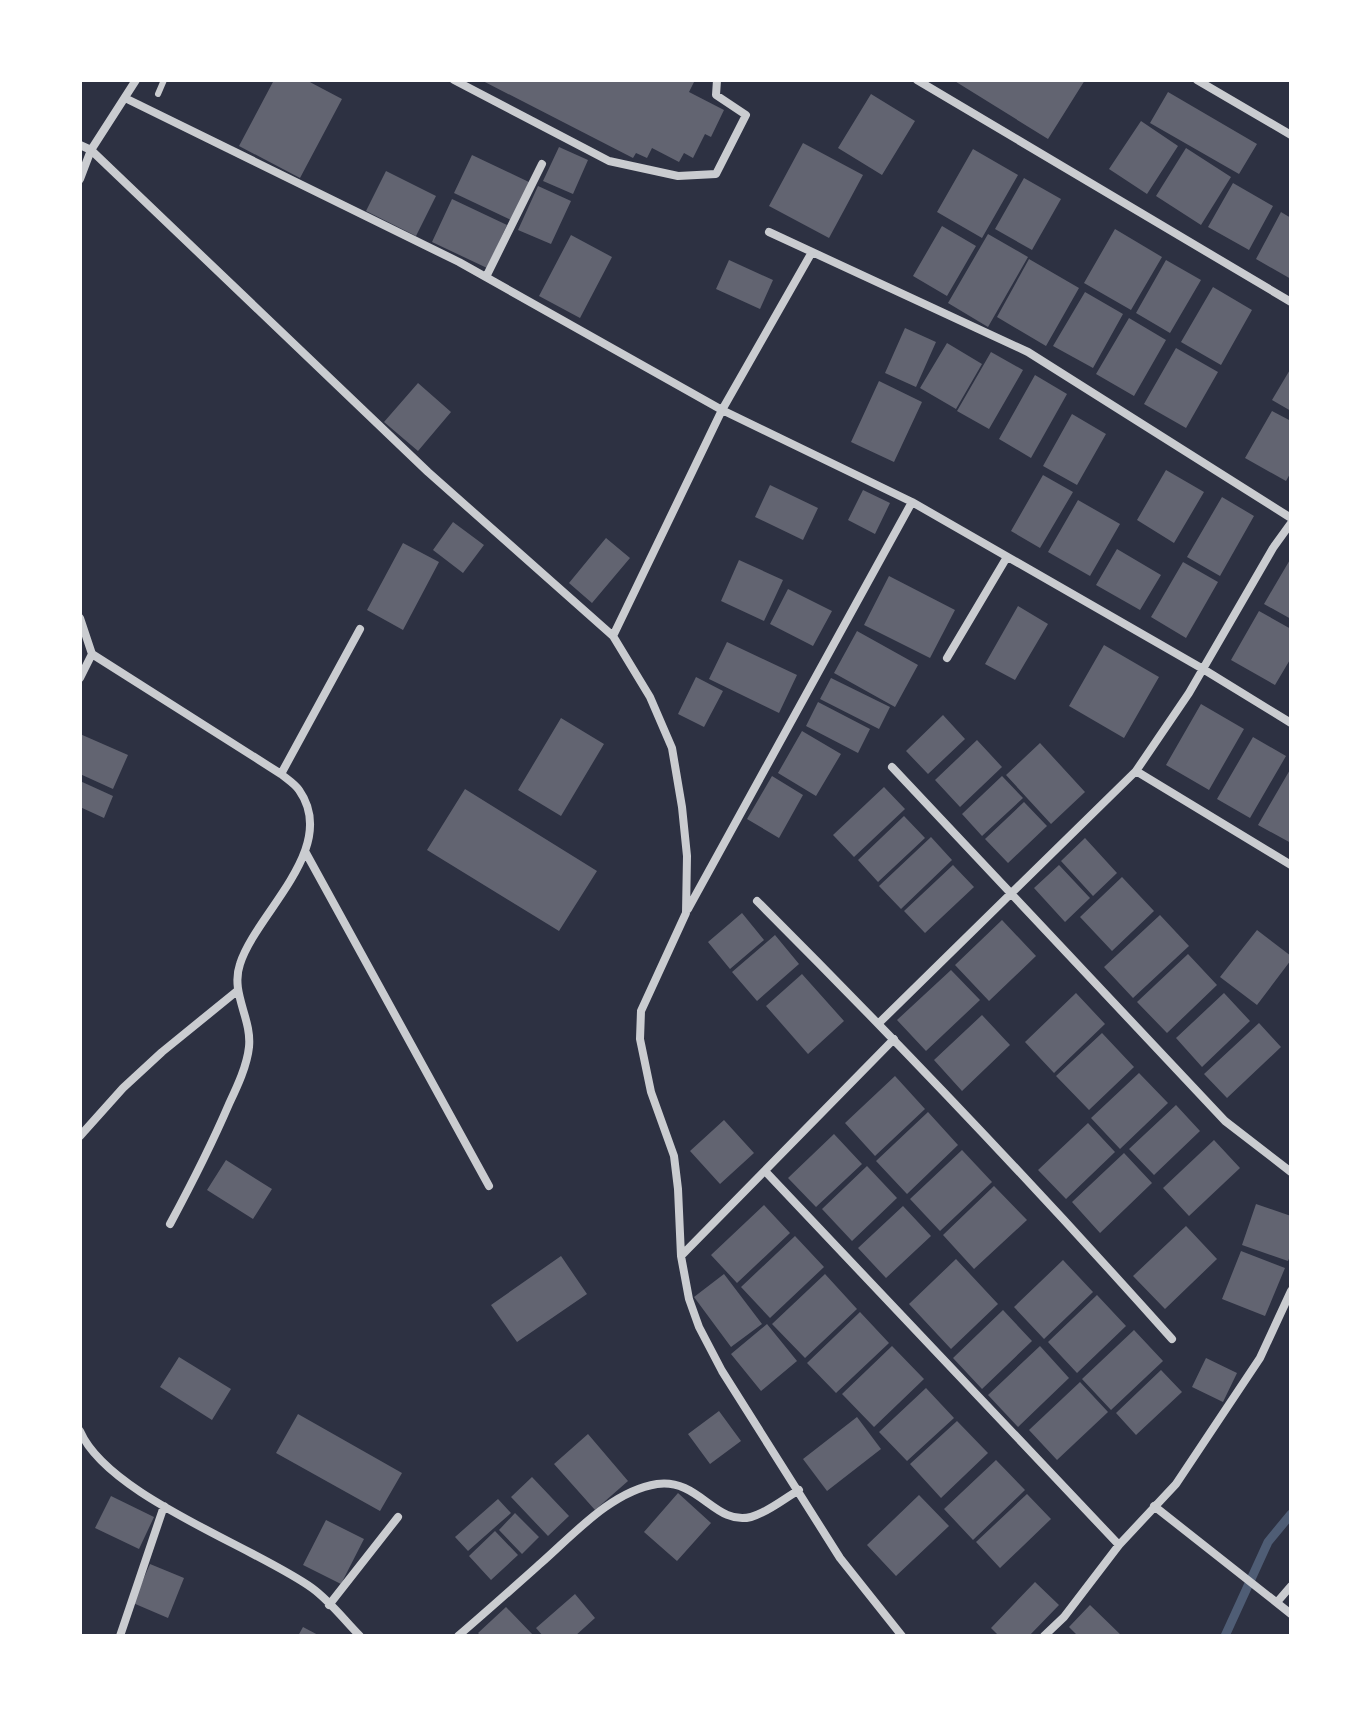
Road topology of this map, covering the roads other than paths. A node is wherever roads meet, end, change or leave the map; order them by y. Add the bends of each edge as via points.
1 (136, 80) edge
2 (164, 80) edge
3 (454, 80) edge
4 (717, 80) edge
5 (917, 80) edge
6 (1197, 80) edge
7 (158, 94) dead end
8 (125, 98) junction
9 (1291, 135) edge
10 (80, 145) edge
11 (91, 150) junction
12 (542, 164) dead end
13 (80, 179) edge
14 (769, 232) dead end
15 (812, 252) junction
16 (486, 277) junction
17 (1291, 302) edge
18 (722, 410) junction
19 (912, 502) junction
20 (1291, 520) edge
21 (1007, 557) junction
22 (80, 618) edge
23 (360, 629) dead end
24 (613, 636) junction
25 (92, 654) junction
26 (947, 658) dead end
27 (1203, 669) junction
28 (80, 678) edge
29 (1291, 723) edge
30 (892, 767) dead end
31 (1136, 771) junction
32 (281, 774) junction
33 (306, 853) junction
34 (1291, 865) edge
35 (1012, 893) junction
36 (757, 901) dead end
37 (686, 913) junction
38 (237, 991) junction
39 (879, 1023) junction
40 (894, 1039) junction
41 (80, 1136) edge
42 (765, 1171) junction
43 (1291, 1172) edge
44 (489, 1186) dead end
45 (170, 1224) dead end
46 (681, 1256) junction
47 (1291, 1291) edge
48 (1172, 1339) dead end
49 (80, 1431) edge
50 (799, 1490) junction
51 (164, 1506) junction
52 (1154, 1506) junction
53 (398, 1517) dead end
54 (1119, 1545) junction
55 (1291, 1586) edge
56 (1278, 1601) junction
57 (329, 1605) junction
58 (1291, 1614) edge
59 (120, 1636) edge
60 (360, 1636) edge
61 (458, 1636) edge
62 (902, 1636) edge
63 (1044, 1636) edge

1 - 8 street
2 - 7 lane
3 - 4 street via 609,161 678,176 716,174 746,115 716,95
5 - 17 street
6 - 9 street
8 - 11 street
8 - 16 street
10 - 11 street
11 - 13 street
11 - 24 street via 428,472
12 - 16 street
14 - 15 street
15 - 18 street
15 - 20 street via 1028,352
16 - 18 street
18 - 19 street
18 - 24 street
19 - 21 street
19 - 37 street
20 - 27 street
21 - 26 street
21 - 27 street
22 - 25 street
23 - 32 street
24 - 37 street via 650,697 672,748 687,856
25 - 28 street
25 - 32 street
27 - 29 street
27 - 31 street
30 - 35 street
31 - 34 street
31 - 35 street
32 - 33 street via 299,790 306,806
33 - 38 street via 240,961
33 - 44 street
35 - 39 street
35 - 43 street via 1225,1121
36 - 39 street
37 - 46 street via 641,1011 640,1039 651,1092 674,1156
38 - 41 street via 123,1088
38 - 45 street via 249,1049 207,1154
39 - 40 street
40 - 42 street
40 - 48 street
42 - 46 street
42 - 54 street
46 - 50 street via 699,1327
47 - 52 street via 1260,1358 1176,1484
49 - 51 street via 103,1465
50 - 61 street via 754,1517 737,1519 677,1484 637,1490 590,1520
50 - 62 street via 840,1558
51 - 57 street via 313,1589
51 - 59 street
52 - 54 street
52 - 56 street
53 - 57 street
54 - 63 street
55 - 56 street
56 - 58 street
57 - 60 street

